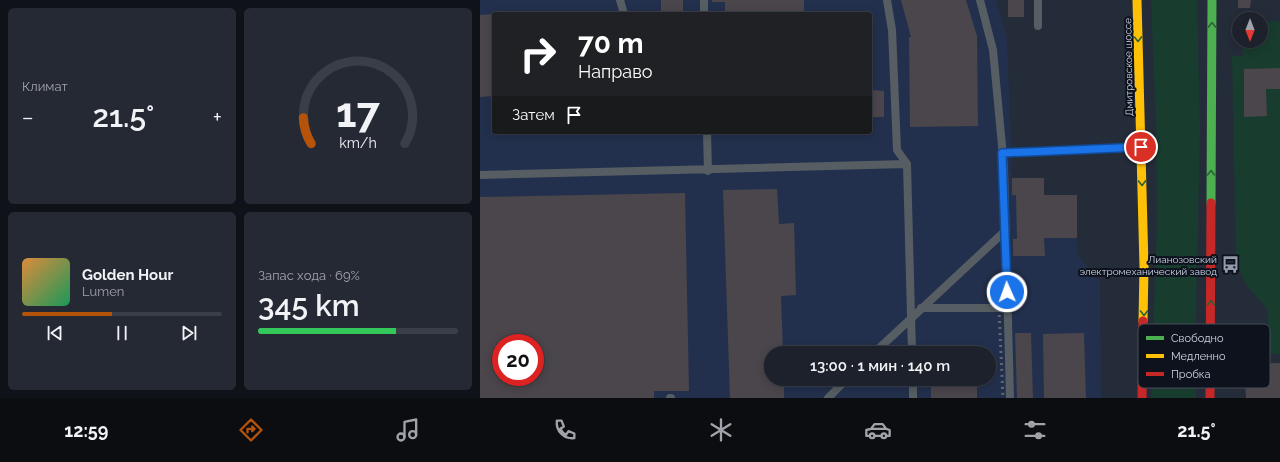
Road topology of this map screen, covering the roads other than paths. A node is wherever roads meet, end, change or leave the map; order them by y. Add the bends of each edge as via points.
1 (620, 0) edge
2 (704, 0) edge
3 (887, 0) edge
4 (980, 0) edge
5 (1038, 0) edge
6 (1137, 0) edge
7 (1212, 0) edge
8 (623, 12) edge
9 (704, 12) edge
10 (1038, 26) dead end
11 (707, 134) edge
12 (1141, 147) junction
13 (1002, 153) junction
14 (907, 164) junction
15 (708, 171) junction
16 (480, 176) edge
17 (1005, 231) junction
18 (921, 308) junction
19 (1007, 308) junction
20 (911, 316) junction
21 (1143, 324) edge
22 (1210, 324) edge
23 (881, 346) edge
24 (912, 346) edge
25 (840, 386) edge
26 (913, 386) edge
27 (1142, 388) edge
28 (1210, 388) edge
29 (828, 398) edge
30 (913, 398) edge
31 (1010, 398) edge
32 (1142, 398) edge
33 (1210, 398) edge

1 - 8 lane
2 - 9 lane
3 - 14 lane via 892,30 897,150
4 - 13 lane via 994,50
5 - 10 lane
6 -> 12 main road, Дмитровское шоссе
22 -> 7 main road
11 - 15 lane
12 - 13 lane
12 -> 21 main road, Дмитровское шоссе
13 - 17 lane
14 - 15 lane
14 - 20 lane
15 - 16 lane
17 - 18 lane
17 - 19 lane
18 - 19 lane
18 - 20 lane
19 - 31 lane
20 - 23 lane
20 - 24 lane
25 - 29 lane
26 - 30 lane
27 -> 32 main road, Дмитровское шоссе
33 -> 28 main road

